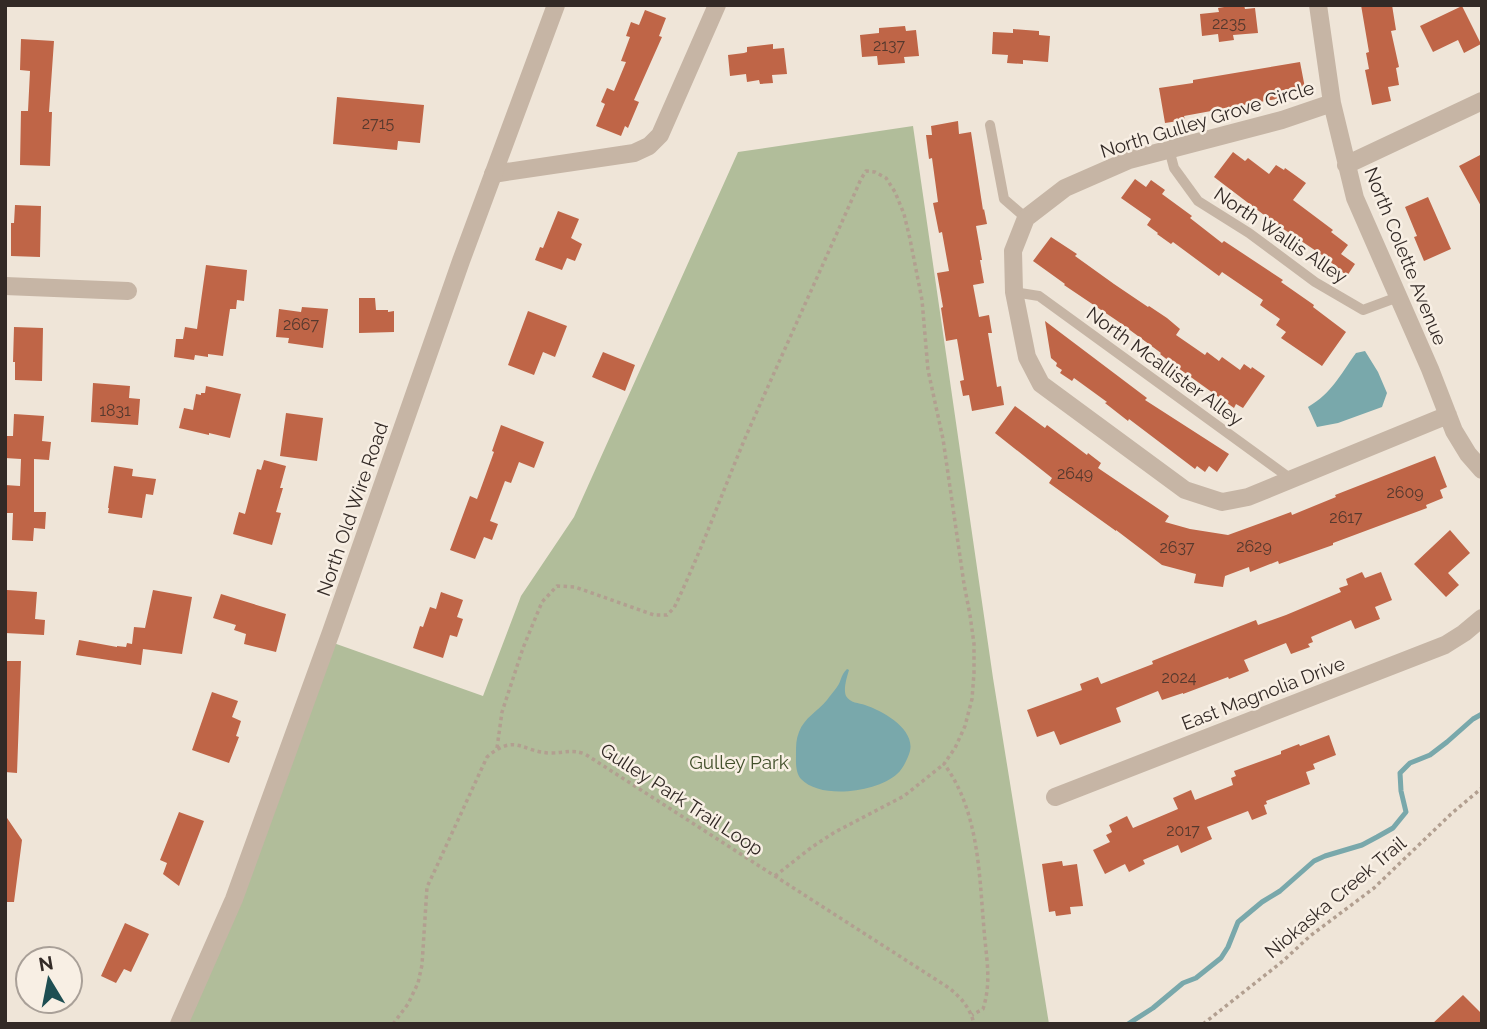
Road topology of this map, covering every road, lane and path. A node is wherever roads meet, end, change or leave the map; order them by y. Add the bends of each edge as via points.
1 (556, 5) edge
2 (717, 5) edge
3 (1318, 5) edge
4 (1482, 101) edge
5 (1332, 103) junction
6 (990, 125) dead end
7 (1169, 149) junction
8 (1346, 165) junction
9 (493, 174) junction
10 (1026, 218) junction
11 (5, 286) edge
12 (128, 291) dead end
13 (1014, 292) junction
14 (1398, 297) junction
15 (1448, 415) junction
16 (1482, 470) edge
17 (1292, 479) junction
18 (1482, 618) edge
19 (497, 748) junction
20 (944, 764) junction
21 (1482, 788) edge
22 (1055, 797) dead end
23 (775, 876) junction
24 (972, 1015) junction
25 (179, 1024) edge
26 (393, 1024) edge
27 (974, 1024) edge
28 (1203, 1024) edge

1 - 9 street, North Old Wire Road
2 - 9 street via 660,135 649,146 634,153
3 - 5 street, North Colette Avenue
4 - 8 street
5 - 7 street, North Gulley Grove Circle
5 - 8 street, North Colette Avenue
6 - 10 lane via 1004,199
7 - 10 street, North Gulley Grove Circle via 1129,160 1065,188
7 - 14 lane, North Wallis Alley via 1174,169 1198,201 1315,282 1363,310
8 - 14 street, North Colette Avenue
9 - 25 street, North Old Wire Road via 239,886
10 - 13 street via 1013,251
11 - 12 street
13 - 17 lane, North Mcallister Alley via 1039,296
13 - 17 street via 1027,357 1041,384 1185,489 1222,502
14 - 15 street, North Colette Avenue
15 - 16 street, North Colette Avenue
15 - 17 street
18 - 22 street, East Magnolia Drive via 1445,645
19 - 20 path via 502,712 518,661 542,602 557,586 575,587 654,615 667,615 674,608 866,171 886,178 904,214 910,239 974,644 972,699 965,726
19 - 23 path, Gulley Park Trail Loop via 518,744 546,753 585,754
19 - 26 path via 487,757 427,887 418,983
20 - 23 path via 904,796 835,832
20 - 24 path via 971,820 979,870 988,995 983,1009
21 - 28 path, Niokaska Creek Trail via 1374,888
23 - 24 path, Gulley Park Trail Loop via 946,986
24 - 27 path, Gulley Park Trail Loop

